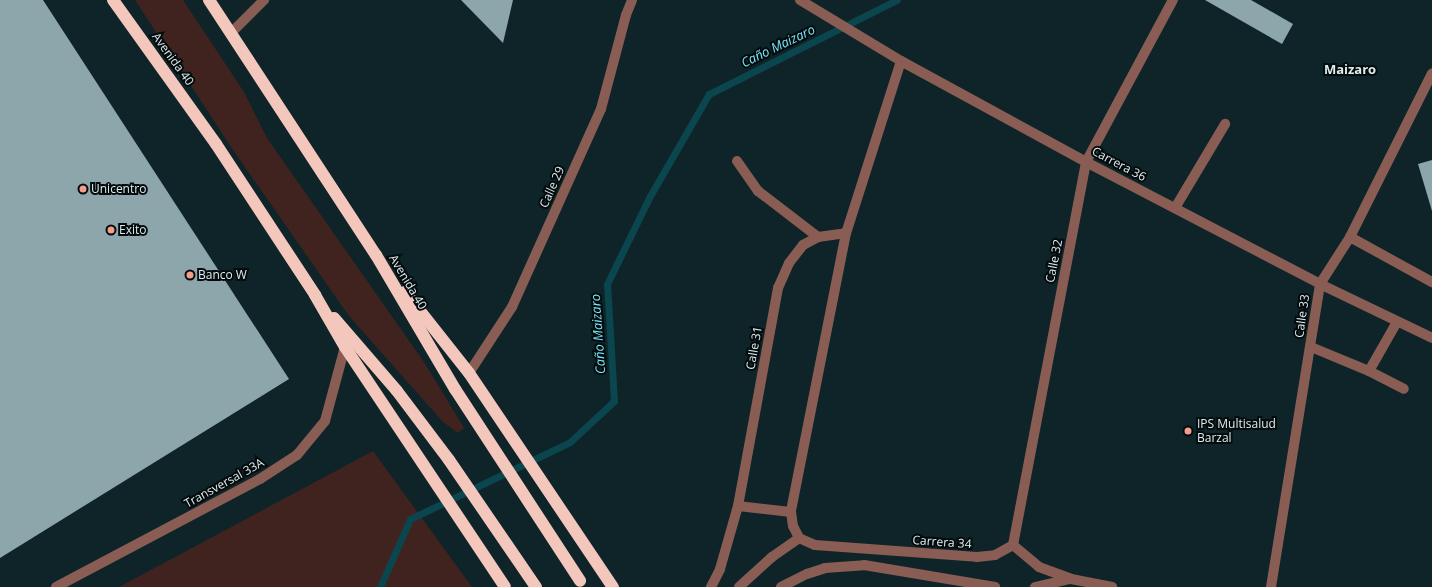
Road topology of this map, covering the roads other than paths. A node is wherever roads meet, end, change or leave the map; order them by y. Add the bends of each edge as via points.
1 (113, 0) edge
2 (210, 0) edge
3 (264, 0) edge
4 (632, 0) edge
5 (800, 0) edge
6 (1173, 0) edge
7 (231, 33) junction
8 (901, 61) junction
9 (1432, 73) edge
10 (1225, 124) dead end
11 (737, 161) dead end
12 (1086, 162) junction
13 (1174, 208) junction
14 (846, 233) junction
15 (1350, 237) junction
16 (818, 238) junction
17 (376, 255) junction
18 (1432, 282) edge
19 (1320, 284) junction
20 (315, 295) junction
21 (1397, 322) junction
22 (1432, 338) edge
23 (1311, 347) junction
24 (345, 348) junction
25 (1369, 371) junction
26 (469, 373) junction
27 (1404, 389) dead end
28 (738, 506) junction
29 (792, 512) junction
30 (799, 538) junction
31 (1013, 545) junction
32 (1071, 579) junction
33 (580, 581) dead end
34 (613, 585) edge
35 (56, 587) edge
36 (505, 587) edge
37 (536, 587) edge
38 (711, 587) edge
39 (739, 587) edge
40 (781, 587) edge
41 (995, 587) edge
42 (1035, 587) edge
43 (1112, 587) edge
44 (1271, 587) edge

1 - 20 highway, Avenida 40 via 216,144
2 - 7 highway, Avenida 40
3 - 7 street
4 - 26 street, Calle 29 via 601,109 512,307
5 - 8 street, Carrera 36
6 - 12 street, Calle 32
7 - 17 highway, Avenida 40
8 - 12 street, Carrera 36
8 - 14 street
9 - 15 street, Calle 33
10 - 13 street
11 - 16 street via 758,191
12 - 13 street, Carrera 36
12 - 31 street, Calle 32
13 - 19 street, Carrera 36
14 - 16 street, Calle 31
14 - 29 street
15 - 18 street
15 - 19 street, Calle 33
16 - 28 street, Calle 31 via 797,251 778,288
17 - 26 highway
17 - 33 highway, Avenida 40 via 455,389
19 - 21 street, Carrera 36
19 - 23 street, Calle 33
20 - 24 highway, Avenida 40
20 - 37 highway, Avenida 40 via 397,391 461,477
21 - 22 street, Carrera 36
21 - 25 street
23 - 25 street
23 - 44 street, Calle 33
24 - 35 street, Transversal 33A via 325,421 297,455 260,479
24 - 36 highway, Avenida 40
25 - 27 street
26 - 34 highway
28 - 29 street
28 - 38 street, Calle 31 via 720,569
29 - 30 street via 795,532
30 - 31 street, Carrera 34 via 815,545 977,557 995,555
30 - 39 street via 772,556
31 - 32 street via 1039,567
32 - 42 street
32 - 43 street
40 - 41 street via 825,568 864,565

